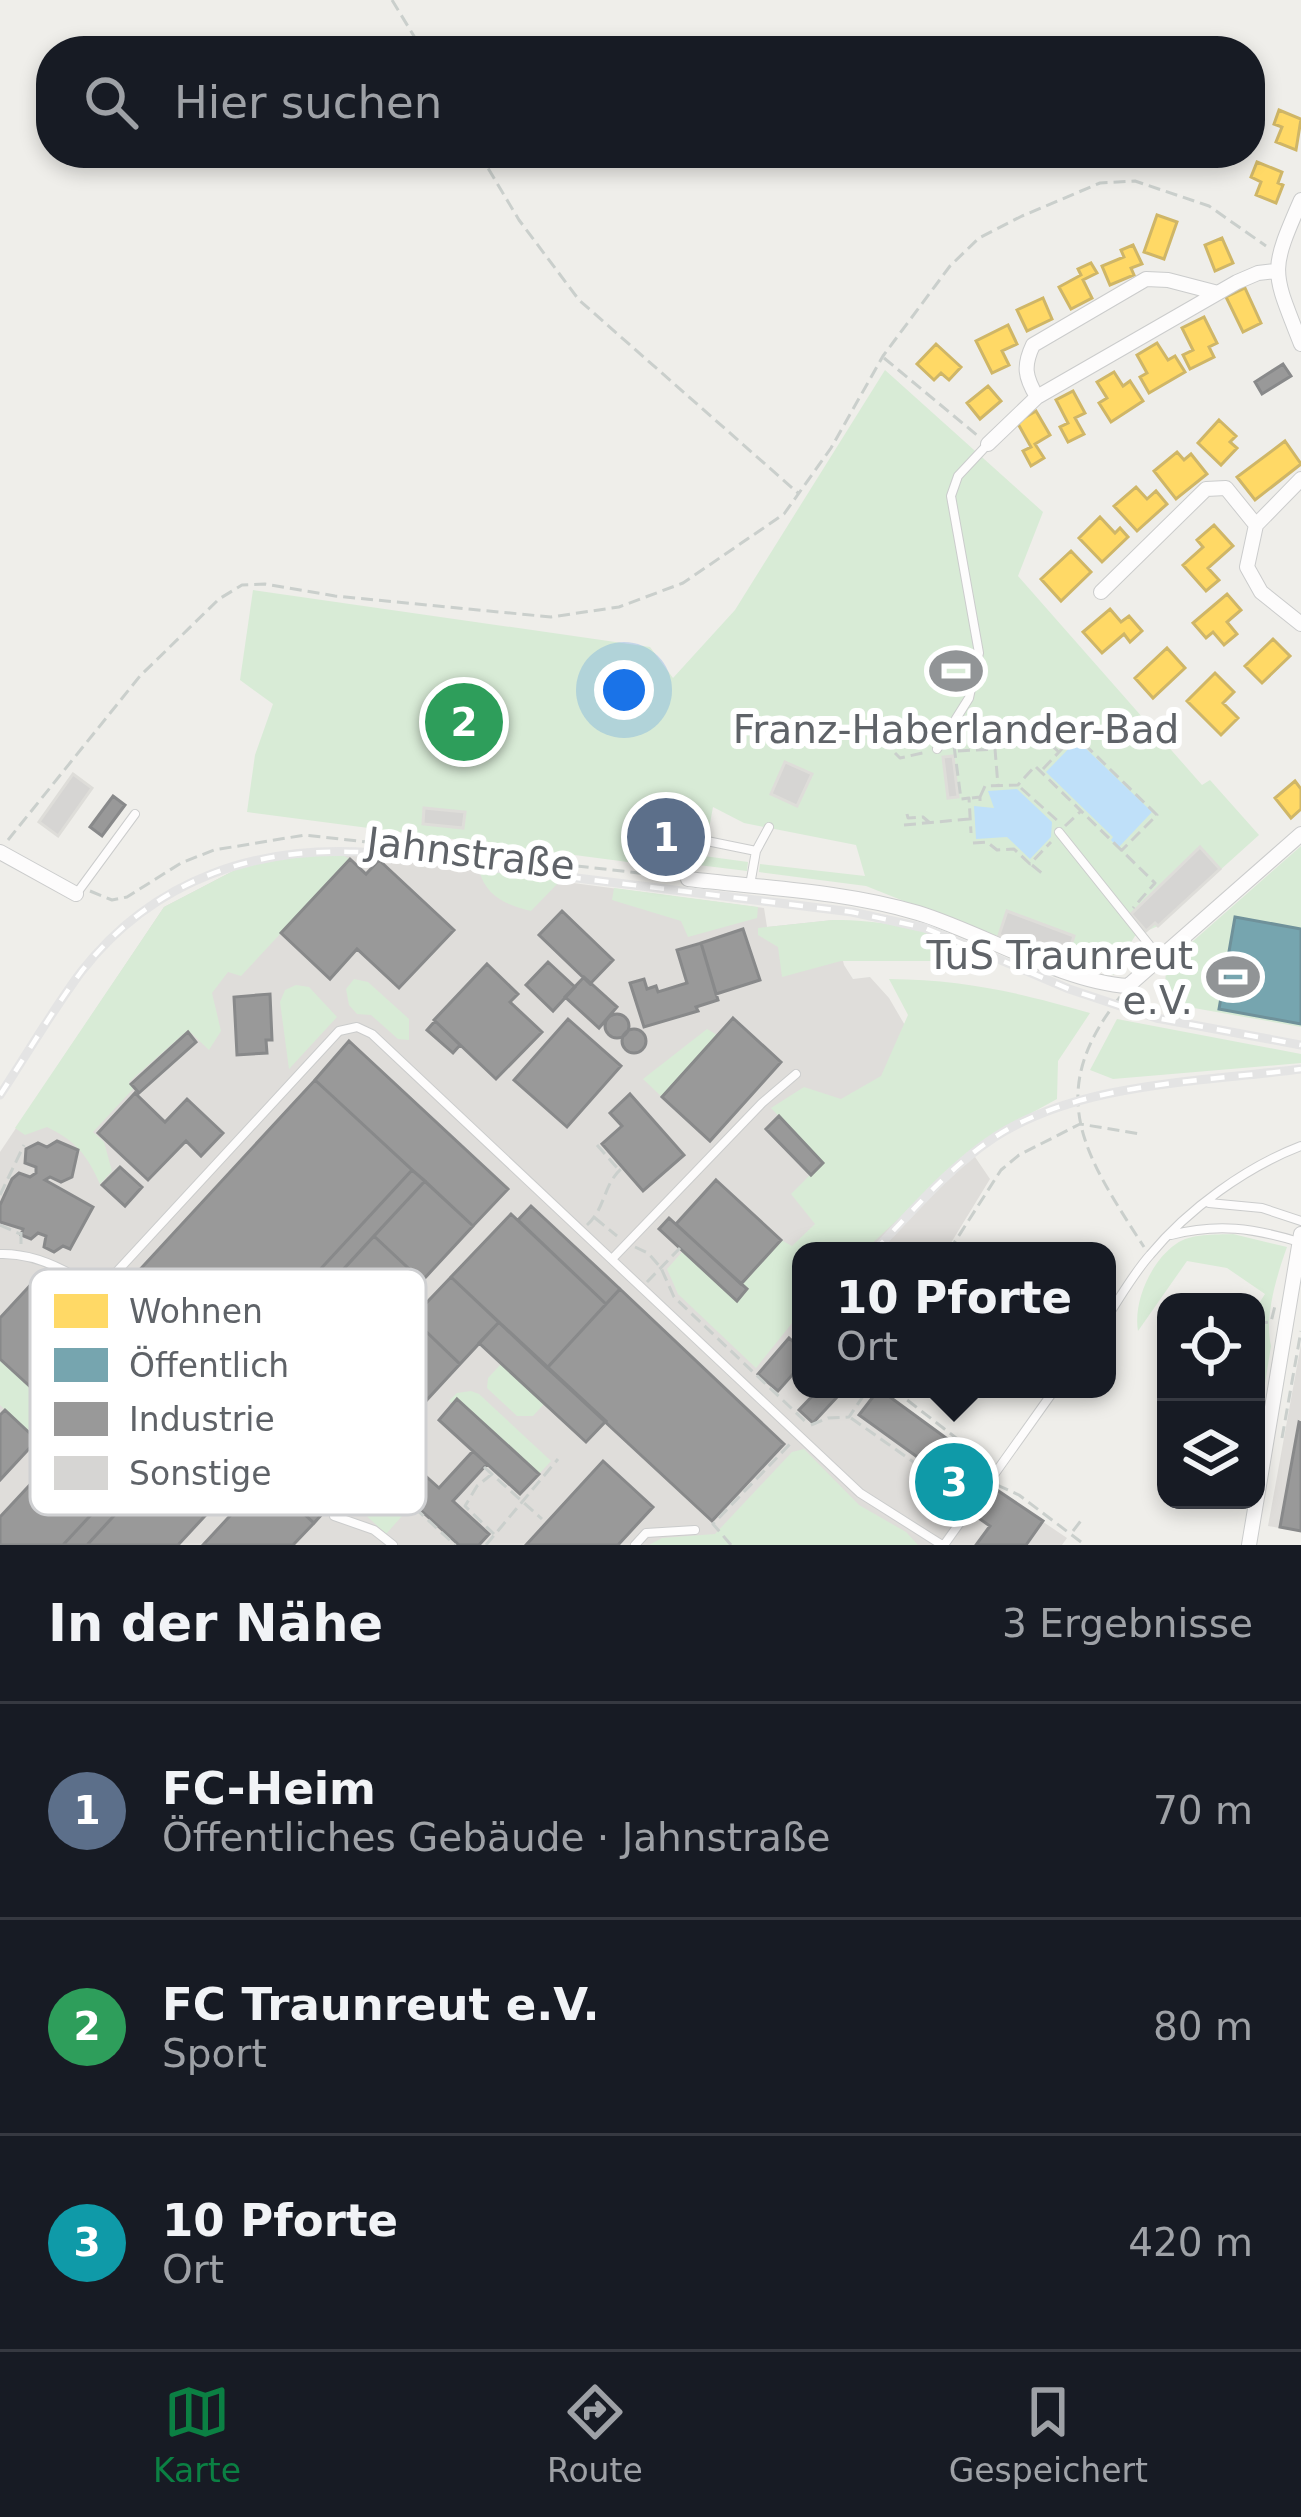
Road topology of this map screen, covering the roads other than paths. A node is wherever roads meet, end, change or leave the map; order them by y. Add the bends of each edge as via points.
1 (1301, 200) edge
2 (1275, 272) junction
3 (1218, 292) junction
4 (1301, 344) edge
5 (1036, 397) junction
6 (988, 444) joint
7 (1301, 478) edge
8 (1256, 524) junction
9 (1101, 592) dead end
10 (1301, 625) edge
11 (937, 749) road end
12 (136, 814) dead end
13 (769, 826) dead end
14 (1062, 830) road end
15 (1301, 834) edge
16 (702, 840) dead end
17 (4, 846) edge
18 (756, 851) junction
19 (688, 879) road end
20 (750, 886) junction
21 (81, 892) joint
22 (1160, 958) junction
23 (796, 1074) dead end
24 (1301, 1146) edge
25 (1206, 1203) junction
26 (1301, 1220) edge
27 (1169, 1236) junction
28 (1300, 1238) edge
29 (0, 1255) edge
30 (611, 1259) junction
31 (61, 1269) edge
32 (119, 1269) edge
33 (1116, 1304) edge
34 (1049, 1398) edge
35 (343, 1515) edge
36 (695, 1530) dead end
37 (393, 1545) edge
38 (635, 1545) edge
39 (943, 1545) edge
40 (1249, 1545) edge

1 - 2 street
2 - 3 street
2 - 4 street
3 - 5 street
3 - 5 street via 1146,279 1033,345 1025,362
5 - 6 street
6 - 11 lane via 951,496 978,670
7 - 8 street
8 - 9 street via 1226,488 1206,489
8 - 10 street via 1248,551 1252,580
12 - 21 lane
13 - 18 lane
14 - 22 lane
15 - 22 street
16 - 18 lane
17 - 21 street
18 - 20 lane
19 - 20 street
20 - 22 street via 917,913 1090,980 1128,986
23 - 30 lane
24 - 25 lane
25 - 26 lane
25 - 27 lane
27 - 28 lane via 1235,1226
27 - 33 lane
28 - 40 street
29 - 31 lane via 21,1253
30 - 32 lane via 357,1027 339,1031
30 - 39 lane via 860,1493
34 - 39 lane
35 - 37 lane
36 - 38 lane via 646,1533

